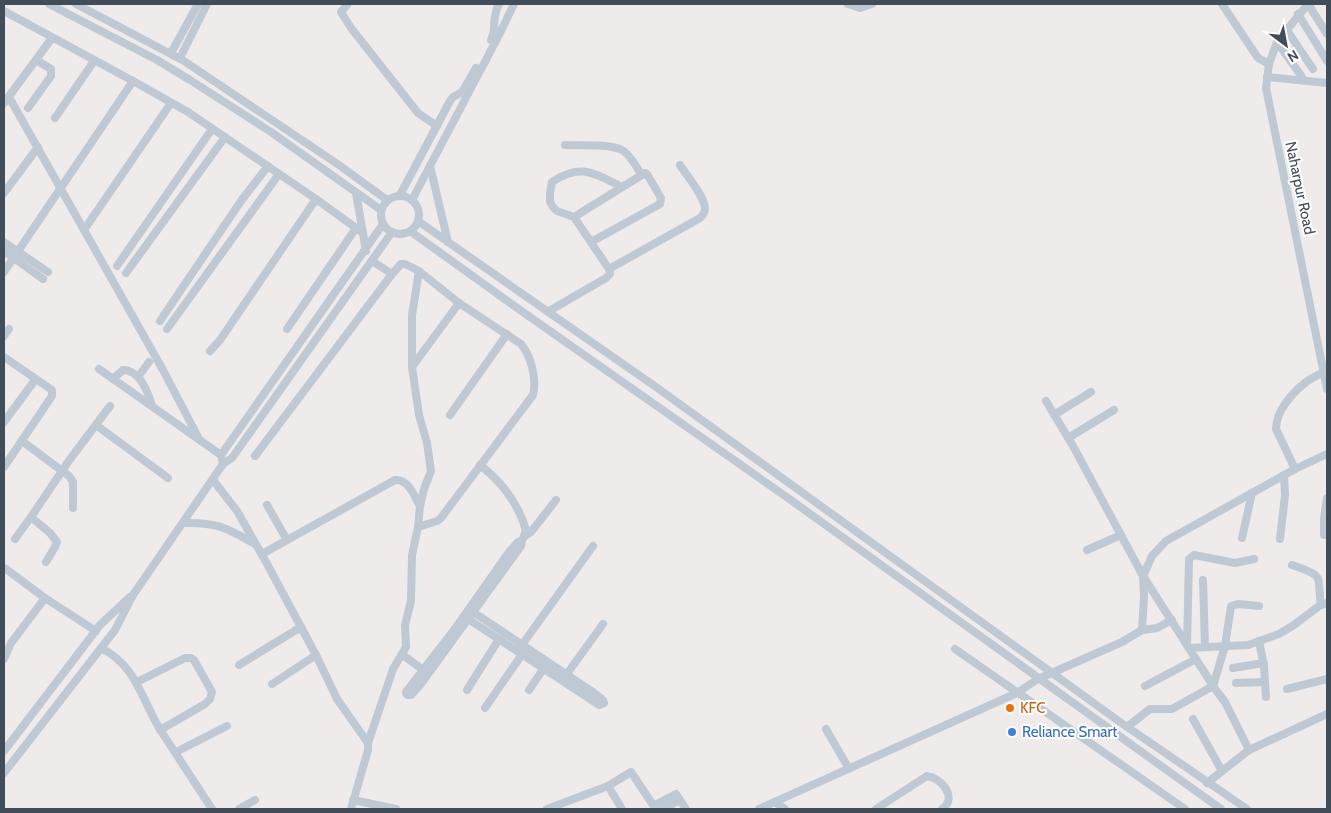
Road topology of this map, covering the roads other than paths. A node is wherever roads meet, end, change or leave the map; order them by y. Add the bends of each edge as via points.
1 (49, 4) edge
2 (76, 4) edge
3 (198, 4) edge
4 (207, 4) edge
5 (347, 4) edge
6 (499, 4) edge
7 (514, 4) edge
8 (848, 4) edge
9 (872, 4) edge
10 (1222, 4) edge
11 (1308, 4) edge
12 (4, 11) edge
13 (1298, 14) junction
14 (1286, 29) junction
15 (1327, 34) edge
16 (52, 38) junction
17 (1277, 42) junction
18 (171, 54) junction
19 (180, 58) junction
20 (36, 60) junction
21 (94, 61) junction
22 (1327, 61) edge
23 (1269, 64) junction
24 (1312, 70) dead end
25 (1267, 77) junction
26 (1302, 77) dead end
27 (133, 80) junction
28 (1327, 83) edge
29 (6, 100) edge
30 (171, 103) junction
31 (28, 108) dead end
32 (55, 118) dead end
33 (437, 126) junction
34 (212, 129) junction
35 (226, 138) junction
36 (565, 145) dead end
37 (38, 147) junction
38 (680, 165) dead end
39 (268, 166) junction
40 (430, 166) junction
41 (279, 174) junction
42 (642, 175) junction
43 (253, 186) junction
44 (622, 187) junction
45 (60, 189) junction
46 (356, 193) junction
47 (4, 194) edge
48 (263, 194) junction
49 (400, 195) junction
50 (316, 199) junction
51 (387, 200) junction
52 (412, 200) junction
53 (381, 210) junction
54 (574, 218) junction
55 (418, 221) junction
56 (383, 224) junction
57 (84, 230) junction
58 (360, 231) junction
59 (410, 231) junction
60 (392, 232) junction
61 (375, 238) junction
62 (4, 242) edge
63 (448, 242) junction
64 (590, 242) junction
65 (384, 244) junction
66 (366, 251) junction
67 (10, 253) edge
68 (372, 261) junction
69 (117, 266) dead end
70 (609, 269) junction
71 (419, 271) junction
72 (4, 272) edge
73 (48, 272) dead end
74 (126, 273) dead end
75 (392, 274) junction
76 (43, 279) dead end
77 (459, 303) junction
78 (549, 311) junction
79 (160, 321) dead end
80 (568, 325) junction
81 (167, 329) dead end
82 (287, 329) dead end
83 (507, 334) junction
84 (559, 338) junction
85 (210, 351) dead end
86 (4, 357) edge
87 (149, 362) dead end
88 (1324, 366) edge
89 (412, 367) junction
90 (99, 369) dead end
91 (138, 378) junction
92 (113, 379) junction
93 (35, 380) junction
94 (146, 388) junction
95 (1327, 389) edge
96 (1091, 392) dead end
97 (138, 396) junction
98 (1046, 401) dead end
99 (110, 406) dead end
100 (152, 406) junction
101 (1114, 410) dead end
102 (450, 415) dead end
103 (1054, 415) junction
104 (4, 422) edge
105 (96, 425) junction
106 (1068, 438) junction
107 (198, 439) junction
108 (22, 441) junction
109 (1327, 454) edge
110 (221, 455) junction
111 (256, 456) dead end
112 (223, 464) junction
113 (480, 465) junction
114 (4, 467) edge
115 (1294, 469) junction
116 (62, 472) junction
117 (1284, 475) junction
118 (168, 478) dead end
119 (213, 480) junction
120 (1252, 493) junction
121 (1327, 498) edge
122 (556, 500) dead end
123 (267, 505) dead end
124 (420, 506) junction
125 (73, 508) dead end
126 (31, 517) junction
127 (183, 522) junction
128 (418, 527) junction
129 (1324, 535) dead end
130 (1121, 536) junction
131 (15, 538) dead end
132 (1242, 538) dead end
133 (523, 539) junction
134 (1280, 539) dead end
135 (287, 540) junction
136 (255, 544) junction
137 (593, 546) dead end
138 (1087, 550) dead end
139 (262, 554) junction
140 (1254, 559) dead end
141 (46, 562) dead end
142 (1292, 564) dead end
143 (4, 569) edge
144 (1143, 576) junction
145 (1203, 580) dead end
146 (133, 594) junction
147 (45, 598) junction
148 (1324, 604) edge
149 (1259, 606) dead end
150 (468, 614) junction
151 (1172, 620) junction
152 (603, 624) dead end
153 (301, 627) junction
154 (1142, 630) junction
155 (96, 631) junction
156 (499, 638) junction
157 (1259, 641) junction
158 (1205, 646) junction
159 (1225, 646) junction
160 (1188, 647) junction
161 (100, 648) junction
162 (955, 649) dead end
163 (522, 650) junction
164 (316, 655) junction
165 (402, 655) junction
166 (4, 659) edge
167 (1196, 659) junction
168 (1264, 663) junction
169 (239, 665) dead end
170 (544, 668) junction
171 (1233, 668) dead end
172 (423, 670) junction
173 (1052, 672) junction
174 (564, 678) junction
175 (1038, 679) junction
176 (1327, 679) edge
177 (137, 682) junction
178 (1265, 682) junction
179 (272, 684) dead end
180 (1236, 684) dead end
181 (1145, 686) dead end
182 (1213, 686) junction
183 (1287, 689) dead end
184 (467, 690) dead end
185 (529, 690) dead end
186 (1017, 693) junction
187 (1266, 697) dead end
188 (485, 708) dead end
189 (1327, 714) edge
190 (1193, 719) dead end
191 (227, 726) dead end
192 (1127, 727) junction
193 (826, 729) dead end
194 (160, 730) junction
195 (368, 743) junction
196 (1249, 750) junction
197 (4, 751) edge
198 (176, 752) junction
199 (849, 769) junction
200 (1222, 770) junction
201 (4, 773) edge
202 (1207, 783) junction
203 (608, 786) junction
204 (255, 800) dead end
205 (353, 800) junction
206 (680, 800) junction
207 (775, 802) junction
208 (765, 808) edge
209 (212, 809) edge
210 (239, 809) edge
211 (351, 809) edge
212 (396, 809) edge
213 (547, 809) edge
214 (622, 809) edge
215 (663, 809) edge
216 (686, 809) edge
217 (785, 809) edge
218 (876, 809) edge
219 (942, 809) edge
220 (1185, 809) edge
221 (1221, 809) edge
222 (1247, 809) edge

1 - 46 street via 190,80 271,132
2 - 18 street
3 - 18 street
4 - 19 street
5 - 33 street via 341,12 351,28 418,113
6 - 33 street via 493,22 495,34 462,92 450,100
7 - 40 street
8 - 9 street via 860,8
10 - 23 street via 1258,58
11 - 13 street, Naharpur Road
11 - 15 street
12 - 16 street
13 - 14 street, Naharpur Road
13 - 22 street
14 - 17 street, Naharpur Road
14 - 24 street
16 - 20 street
16 - 21 street
17 - 23 street, Naharpur Road
17 - 26 street
18 - 19 street
19 - 51 street
20 - 29 street
20 - 31 street via 50,69 51,76
21 - 27 street
21 - 32 street
23 - 25 street, Naharpur Road
25 - 28 street
25 - 88 street, Naharpur Road via 1270,115
27 - 30 street
27 - 45 street
29 - 37 street
30 - 34 street
30 - 57 street
33 - 49 street
34 - 35 street
34 - 69 street
35 - 39 street
35 - 74 street
36 - 42 street via 621,150
37 - 45 street
37 - 47 street
38 - 70 street via 703,201 704,214
39 - 41 street
39 - 43 street
40 - 52 street
40 - 63 street
41 - 48 street
41 - 50 street
42 - 44 street
42 - 64 street via 646,173 661,198 660,204
43 - 48 street
43 - 79 street
44 - 54 street
44 - 54 street via 591,171 580,171 552,182 550,202 557,211
45 - 57 street
45 - 67 street
46 - 53 street
46 - 58 street
48 - 81 street
49 - 51 street
49 - 52 street
50 - 58 street
50 - 85 street
51 - 53 street
52 - 55 street via 418,209
53 - 56 street
54 - 64 street
55 - 59 street
55 - 63 street
56 - 60 street
56 - 61 street
57 - 107 street
58 - 66 street
58 - 82 street
59 - 60 street
59 - 84 street
60 - 65 street
61 - 65 street
61 - 66 street
62 - 67 street
63 - 78 street
64 - 70 street
65 - 68 street
66 - 110 street
67 - 72 street
67 - 73 street
67 - 76 street
68 - 75 street
68 - 112 street via 232,458
70 - 78 street via 610,274 606,278
71 - 75 street via 401,264
71 - 77 street
71 - 89 street via 412,315
75 - 111 street
77 - 83 street
77 - 89 street
78 - 80 street
80 - 84 street
80 - 173 street
83 - 102 street
83 - 113 street via 527,350 533,395
84 - 175 street
86 - 93 street
87 - 91 street
88 - 95 street, Naharpur Road
88 - 115 street via 1284,405 1276,422 1276,429
89 - 124 street via 431,471
90 - 92 street
91 - 92 street via 126,370
91 - 94 street
92 - 97 street
93 - 104 street
93 - 108 street via 52,390 52,396
94 - 97 street
94 - 100 street
96 - 103 street
97 - 100 street
98 - 103 street
99 - 105 street
100 - 107 street
101 - 106 street
103 - 106 street
105 - 116 street
105 - 118 street
106 - 130 street
107 - 110 street
108 - 114 street
108 - 116 street
109 - 115 street
110 - 112 street
112 - 119 street
113 - 128 street via 441,518
113 - 133 street via 507,490 525,525
115 - 117 street
116 - 125 street via 73,482
116 - 126 street
117 - 120 street
117 - 134 street
119 - 127 street
119 - 136 street via 232,504
120 - 132 street
120 - 144 street via 1166,542 1152,556
121 - 129 street
122 - 133 street
123 - 135 street
124 - 128 street
124 - 135 street via 406,483 396,480
126 - 131 street
126 - 141 street via 57,542
127 - 136 street via 216,524
127 - 146 street
128 - 165 street via 412,555 411,600 405,625 406,647
130 - 138 street
130 - 144 street
133 - 150 street via 509,552
135 - 139 street
136 - 139 street
137 - 163 street
139 - 153 street
140 - 160 street via 1235,563 1194,555 1189,558
142 - 148 street via 1317,576
143 - 147 street
144 - 151 street
144 - 154 street
145 - 158 street
146 - 155 street
146 - 161 street via 114,630
147 - 155 street
147 - 166 street via 11,643
148 - 157 street via 1279,634
149 - 159 street via 1232,606
150 - 156 street
150 - 163 street
150 - 172 street
150 - 172 street via 421,684 408,695 406,692
151 - 154 street via 1157,628
151 - 160 street
152 - 174 street
153 - 164 street
153 - 169 street
154 - 173 street
155 - 197 street
156 - 163 street
156 - 184 street
157 - 159 street
157 - 168 street
158 - 159 street
158 - 160 street
159 - 182 street
160 - 167 street
161 - 177 street via 122,662
161 - 201 street
162 - 186 street
163 - 170 street
163 - 174 street
163 - 188 street
164 - 179 street
164 - 195 street via 337,699
165 - 172 street
165 - 195 street via 393,669
167 - 181 street
167 - 182 street
168 - 171 street
168 - 178 street
170 - 174 street
170 - 185 street
173 - 175 street
173 - 192 street
174 - 174 street via 593,692 604,703 599,705
175 - 186 street
175 - 221 street
176 - 183 street
177 - 194 street
177 - 194 street via 190,658 210,686 212,692 205,704
178 - 180 street
178 - 187 street
182 - 192 street via 1172,709 1150,709
182 - 196 street via 1225,702
186 - 199 street
186 - 220 street
189 - 196 street
190 - 200 street
191 - 198 street
192 - 202 street
193 - 199 street
194 - 198 street
195 - 205 street
196 - 200 street
198 - 209 street
199 - 207 street
200 - 202 street
202 - 222 street
203 - 206 street via 631,772 653,805 674,794
203 - 213 street
203 - 214 street
204 - 210 street
205 - 211 street
205 - 212 street
206 - 215 street
206 - 216 street
207 - 208 street
207 - 217 street
218 - 219 street via 927,776 940,780 949,796 950,801

